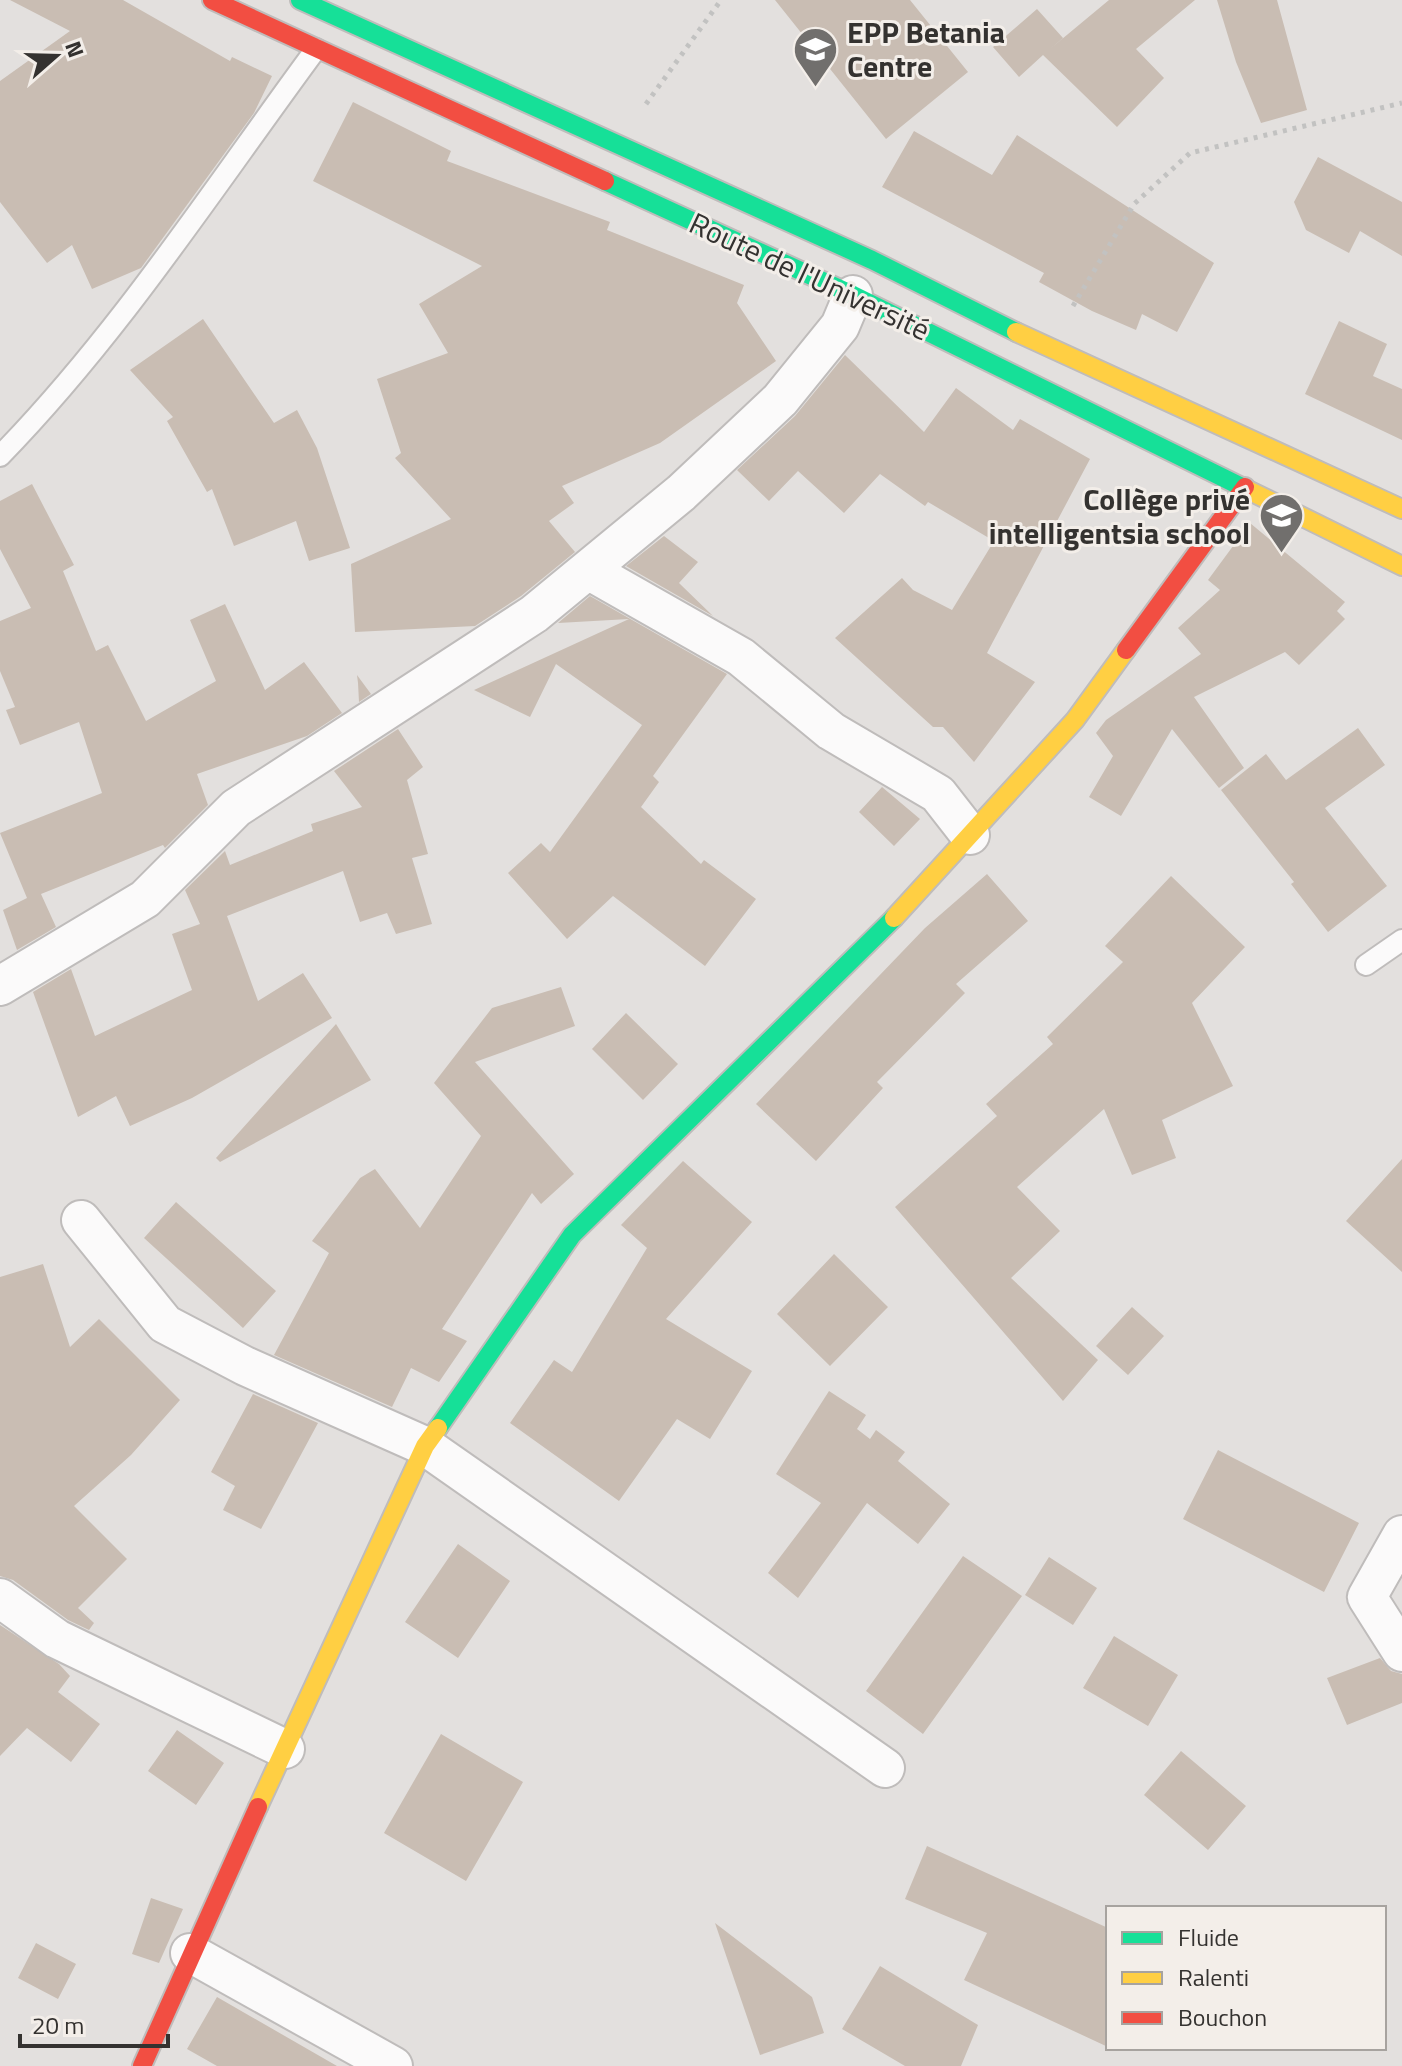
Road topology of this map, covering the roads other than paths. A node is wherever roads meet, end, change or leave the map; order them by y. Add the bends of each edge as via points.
1 (212, 0) edge
2 (300, 0) edge
3 (316, 49) junction
4 (853, 295) junction
5 (0, 456) edge
6 (1245, 487) junction
7 (1401, 506) edge
8 (1402, 566) edge
9 (588, 570) junction
10 (970, 835) junction
11 (1402, 940) edge
12 (1366, 965) dead end
13 (0, 986) edge
14 (81, 1220) dead end
15 (425, 1446) junction
16 (1402, 1535) edge
17 (0, 1598) edge
18 (1402, 1652) edge
19 (285, 1749) junction
20 (885, 1768) dead end
21 (190, 1953) junction
22 (142, 2066) edge
23 (393, 2066) edge

1 - 3 main road, Route de l'Université
2 - 7 main road, Route de l'Université
3 - 4 main road, Route de l'Université
3 - 5 lane via 137,300
4 - 6 main road, Route de l'Université
4 - 9 street via 840,326 780,400 681,493
6 - 8 main road, Route de l'Université
6 - 10 main road via 1075,720
9 - 10 street via 741,657 831,731 938,794
9 - 13 street via 534,614 236,808 145,899
10 - 15 main road via 898,914 572,1235
11 - 12 lane
14 - 15 street via 165,1324 245,1366
15 - 19 main road
15 - 20 street
16 - 18 street via 1367,1597
17 - 19 street via 57,1639
19 - 21 main road
21 - 22 main road
21 - 23 street

